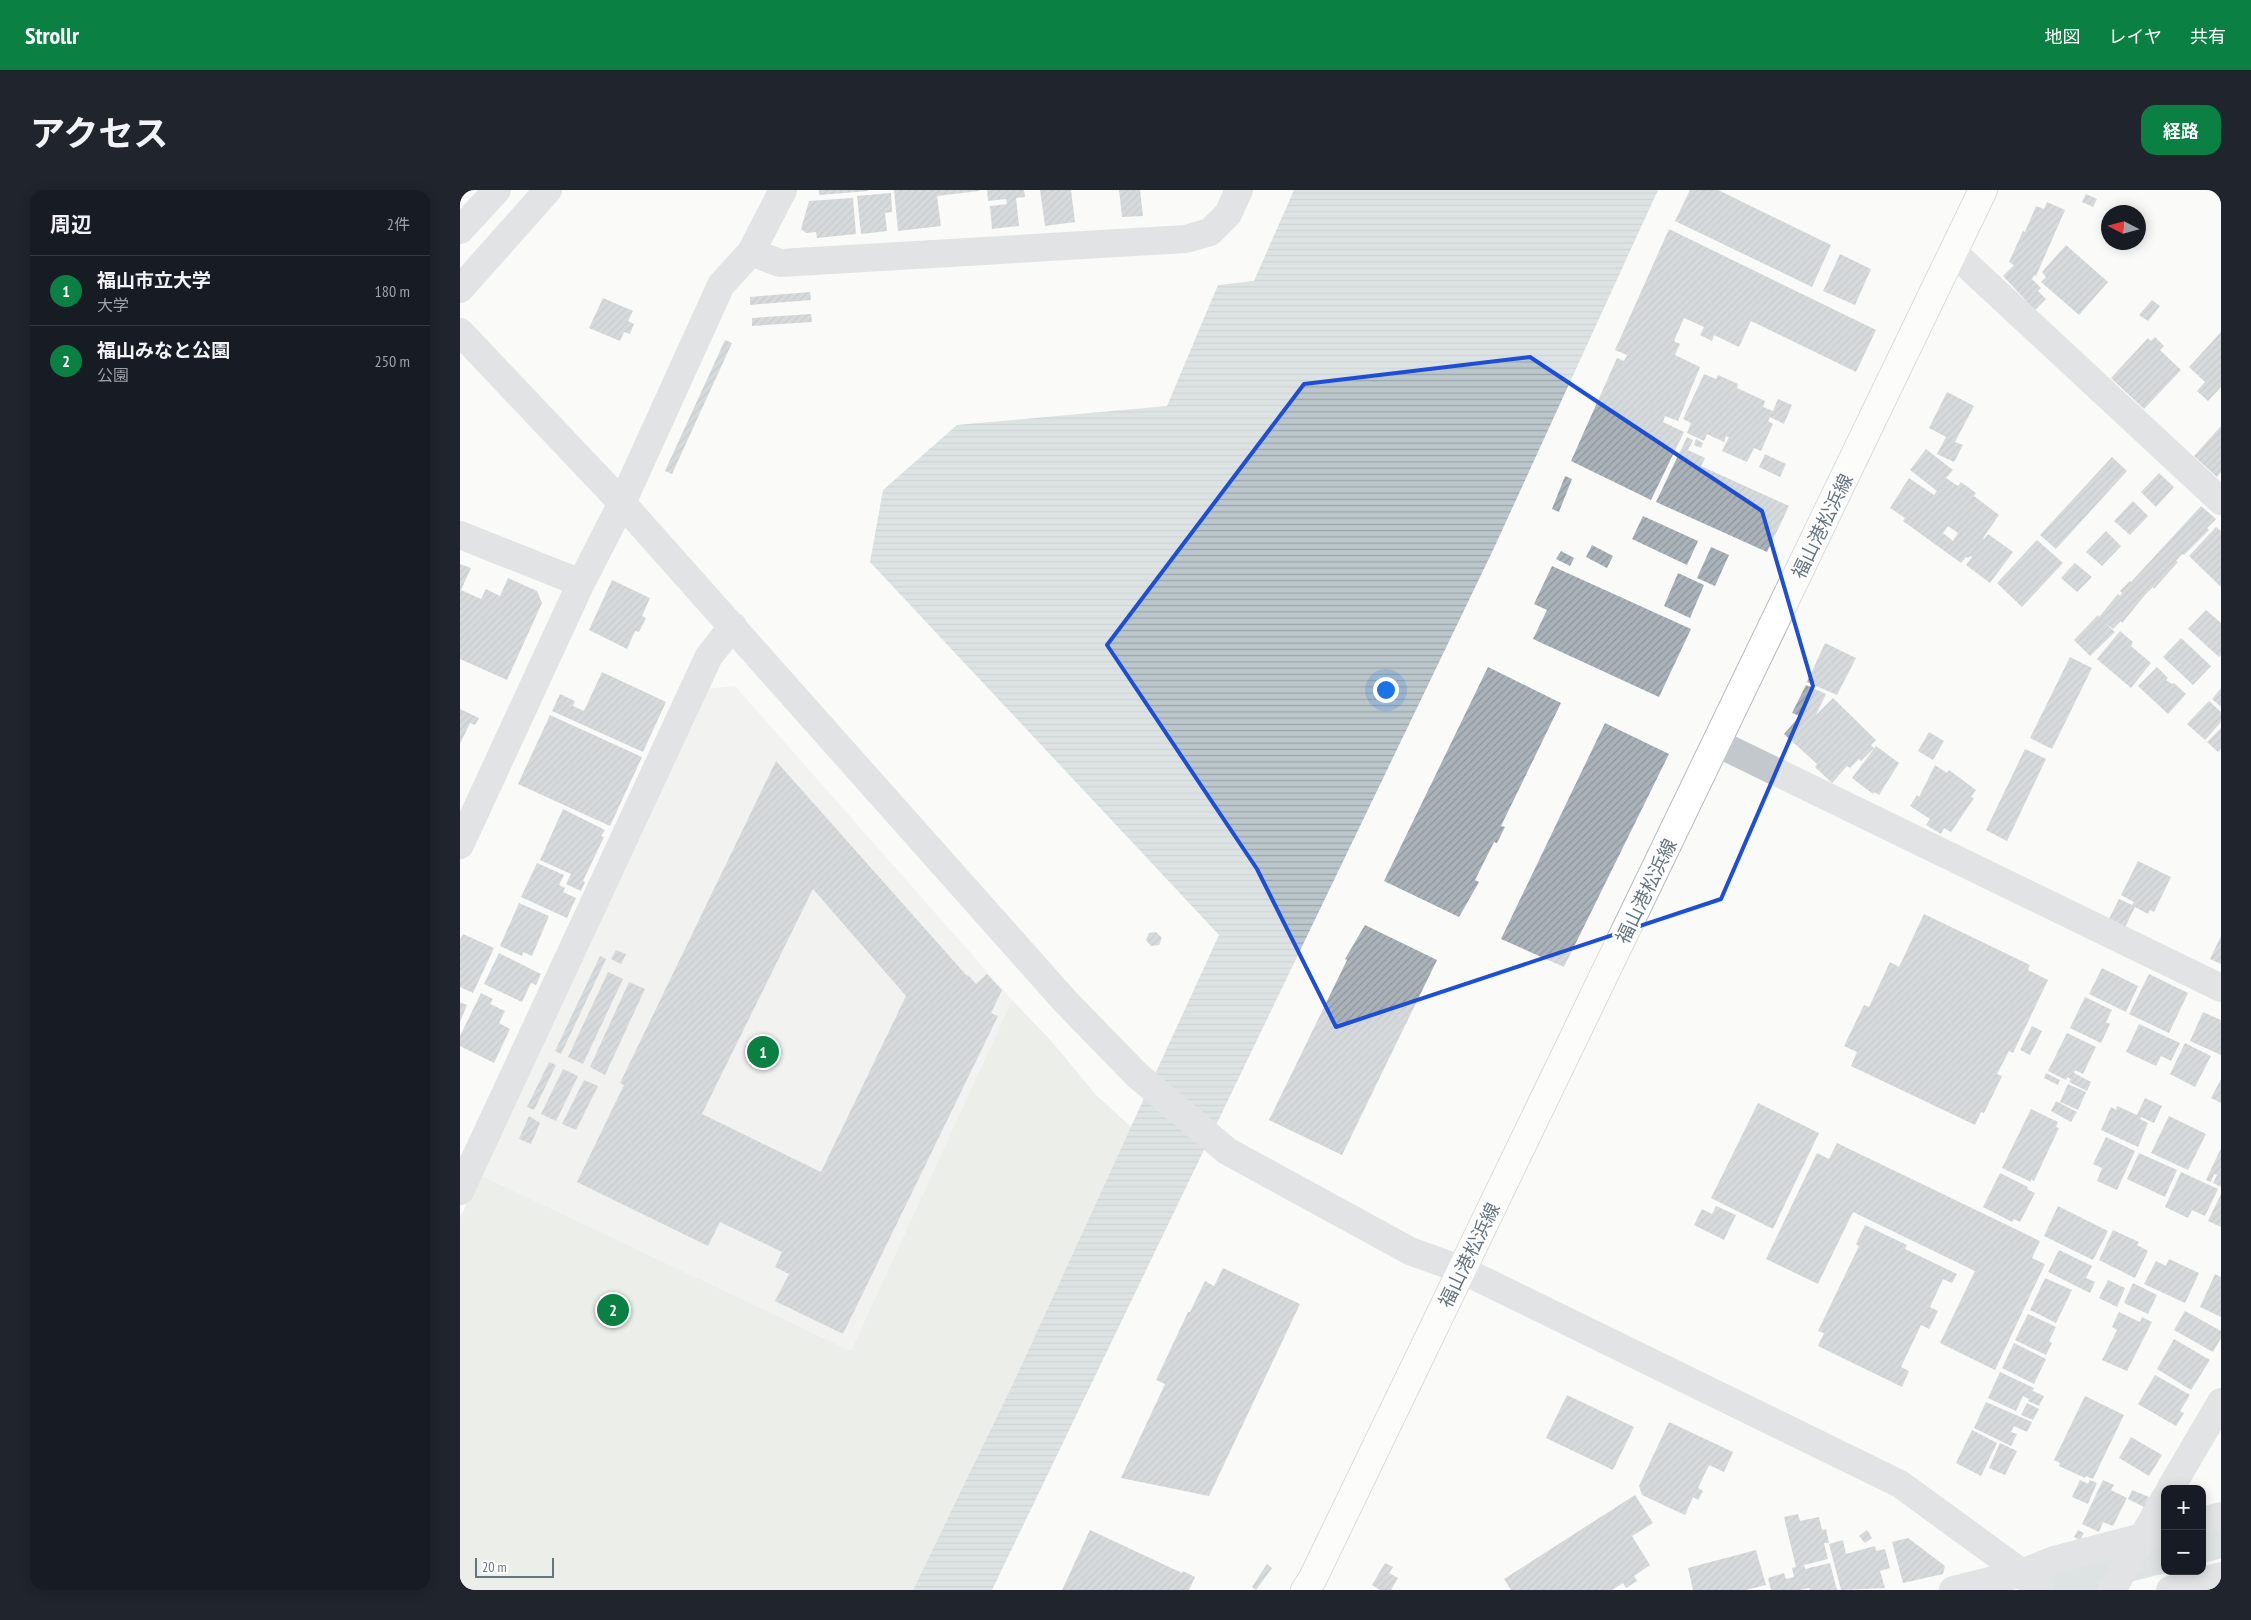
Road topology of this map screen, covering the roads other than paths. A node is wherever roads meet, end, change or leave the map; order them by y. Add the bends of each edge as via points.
1 (497, 190) edge
2 (548, 190) edge
3 (783, 190) edge
4 (1217, 190) edge
5 (1983, 190) edge
6 (1233, 202) edge
7 (460, 230) edge
8 (751, 252) junction
9 (1954, 253) junction
10 (460, 289) edge
11 (460, 332) edge
12 (2221, 501) edge
13 (622, 503) junction
14 (460, 535) edge
15 (580, 583) junction
16 (732, 626) junction
17 (1717, 743) junction
18 (460, 845) edge
19 (2221, 988) edge
20 (460, 1191) edge
21 (1462, 1270) junction
22 (2221, 1402) edge
23 (2172, 1485) edge
24 (2161, 1510) edge
25 (2221, 1516) edge
26 (2206, 1520) edge
27 (2153, 1534) edge
28 (2221, 1576) edge
29 (2031, 1581) edge
30 (1305, 1590) edge
31 (1954, 1590) edge
32 (2112, 1590) edge
33 (2170, 1590) edge

1 - 7 street
2 - 10 street
3 - 8 street
4 - 6 street via 1218,200
5 - 9 main road, 福山港松浜線
6 - 8 street via 1210,232 1186,239 780,263
8 - 13 street via 721,286
9 - 12 street
9 - 17 main road, 福山港松浜線
11 - 13 street
13 - 15 street
13 - 16 street
14 - 15 street
15 - 18 street
16 - 20 street via 709,656
16 - 21 street via 1006,936 1137,1075 1227,1151 1410,1251
17 - 19 street
17 - 21 main road, 福山港松浜線
21 - 29 street via 1900,1484
21 - 30 main road, 福山港松浜線
22 - 23 street
24 - 27 street
25 - 26 street
27 - 29 street via 2054,1560
27 - 32 street
28 - 33 street
29 - 31 street

